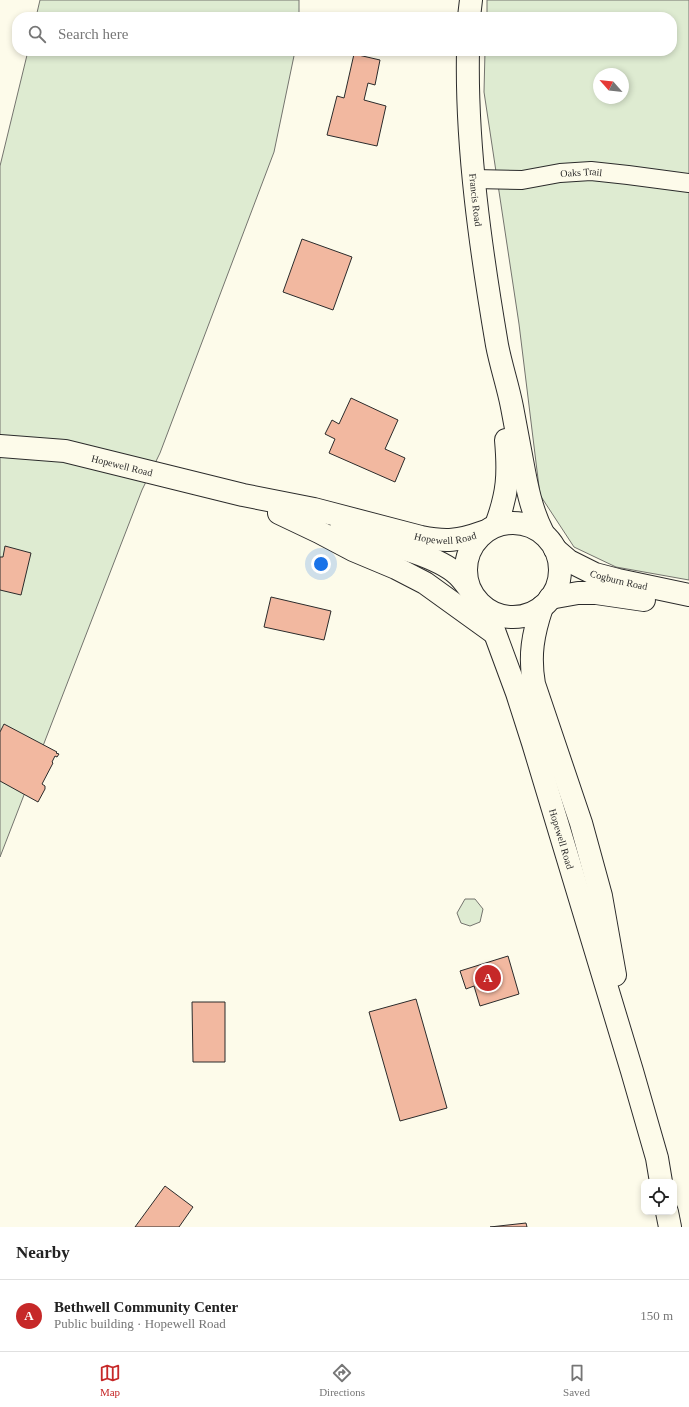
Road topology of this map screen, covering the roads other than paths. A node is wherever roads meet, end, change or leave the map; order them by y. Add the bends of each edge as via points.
1 (470, 0) edge
2 (469, 12) edge
3 (468, 56) edge
4 (474, 179) junction
5 (689, 183) edge
6 (497, 347) junction
7 (0, 446) edge
8 (243, 496) junction
9 (279, 513) junction
10 (490, 529) junction
11 (549, 541) junction
12 (468, 587) junction
13 (689, 595) edge
14 (546, 602) junction
15 (689, 606) edge
16 (486, 609) junction
17 (495, 633) junction
18 (632, 1071) junction
19 (660, 1179) edge
20 (668, 1215) edge
21 (670, 1227) edge

1 - 2 street
3 - 4 street, Francis Road
4 - 5 street, Oaks Trail via 522,180 560,173 591,171
4 - 6 street, Francis Road
6 - 10 street, Francis Road via 508,469 506,496
6 - 11 street, Francis Road via 528,495 536,519
7 - 8 street, Hopewell Road via 65,451
8 - 9 street, Hopewell Road
8 - 10 street, Hopewell Road via 314,509 437,540 464,539
9 - 12 street, Hopewell Road via 428,557 450,569
9 - 17 street via 425,583
10 - 11 street via 513,522 528,525
10 - 12 street via 473,544 467,557 465,572
11 - 13 street, Cogburn Road via 570,561 595,574
11 - 14 street via 559,561 560,574 556,587
12 - 16 street via 475,599
14 - 15 street, Cogburn Road via 578,593 596,593
14 - 16 street via 529,614 514,617 499,615
14 - 18 street, Hopewell Road via 534,632 531,665 534,684 581,823 601,896
16 - 17 street, Hopewell Road
17 - 18 street, Hopewell Road via 533,742
18 - 19 street, Hopewell Road
20 - 21 street

